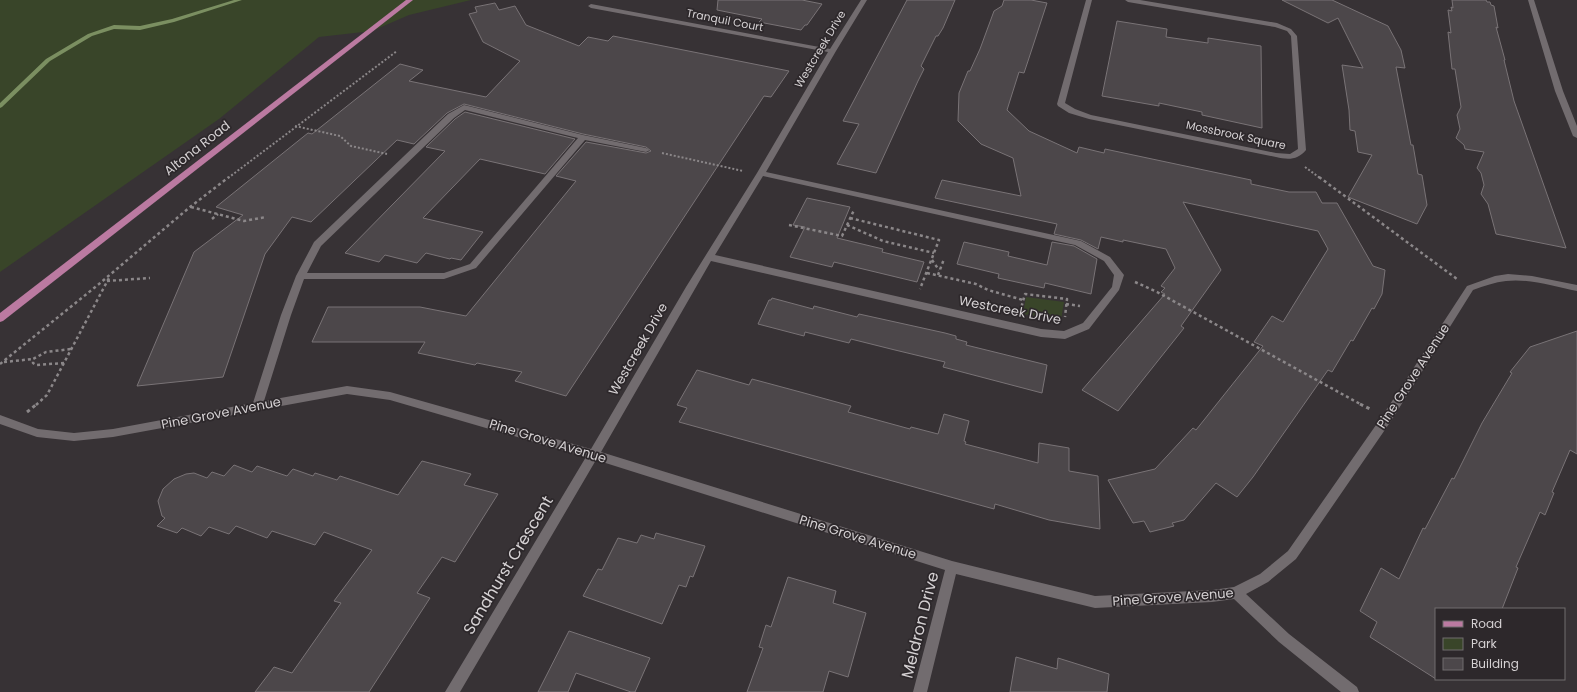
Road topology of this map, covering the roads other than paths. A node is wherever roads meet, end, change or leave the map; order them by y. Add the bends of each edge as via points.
1 (410, 0) edge
2 (864, 0) edge
3 (1089, 0) edge
4 (1128, 0) edge
5 (1531, 0) edge
6 (591, 6) dead end
7 (832, 51) junction
8 (1577, 136) edge
9 (583, 137) junction
10 (646, 150) road end
11 (761, 173) junction
12 (709, 257) junction
13 (301, 276) junction
14 (1577, 288) edge
15 (0, 318) edge
16 (257, 406) junction
17 (0, 419) edge
18 (593, 455) junction
19 (952, 567) junction
20 (1236, 593) junction
21 (452, 692) edge
22 (920, 692) edge
23 (1352, 692) edge

1 - 15 main road, Altona Road
2 - 7 street, Westcreek Drive
3 - 4 street, Mossbrook Square via 1061,104 1072,111 1089,116 1292,157 1302,150 1294,36 1289,30 1277,25
5 - 8 street via 1559,91
6 - 7 street, Tranquil Court
7 - 11 street, Westcreek Drive
9 - 10 street
9 - 13 street via 472,266 444,276
9 - 13 street via 464,107 451,116 317,244
11 - 12 street, Westcreek Drive
11 - 12 street, Westcreek Drive via 1078,243 1107,259 1119,275 1116,288 1086,326 1065,335 1050,334
12 - 18 street, Westcreek Drive
13 - 16 street
14 - 20 street, Pine Grove Avenue via 1508,277 1470,288 1386,418 1292,555 1264,578
16 - 17 street, Pine Grove Avenue via 113,433 74,437 38,433
16 - 18 street, Pine Grove Avenue via 347,390 390,396
18 - 19 street, Pine Grove Avenue
18 - 21 street, Sandhurst Crescent
19 - 20 street, Pine Grove Avenue via 1095,602
19 - 22 street, Meldron Drive
20 - 23 street via 1284,638

